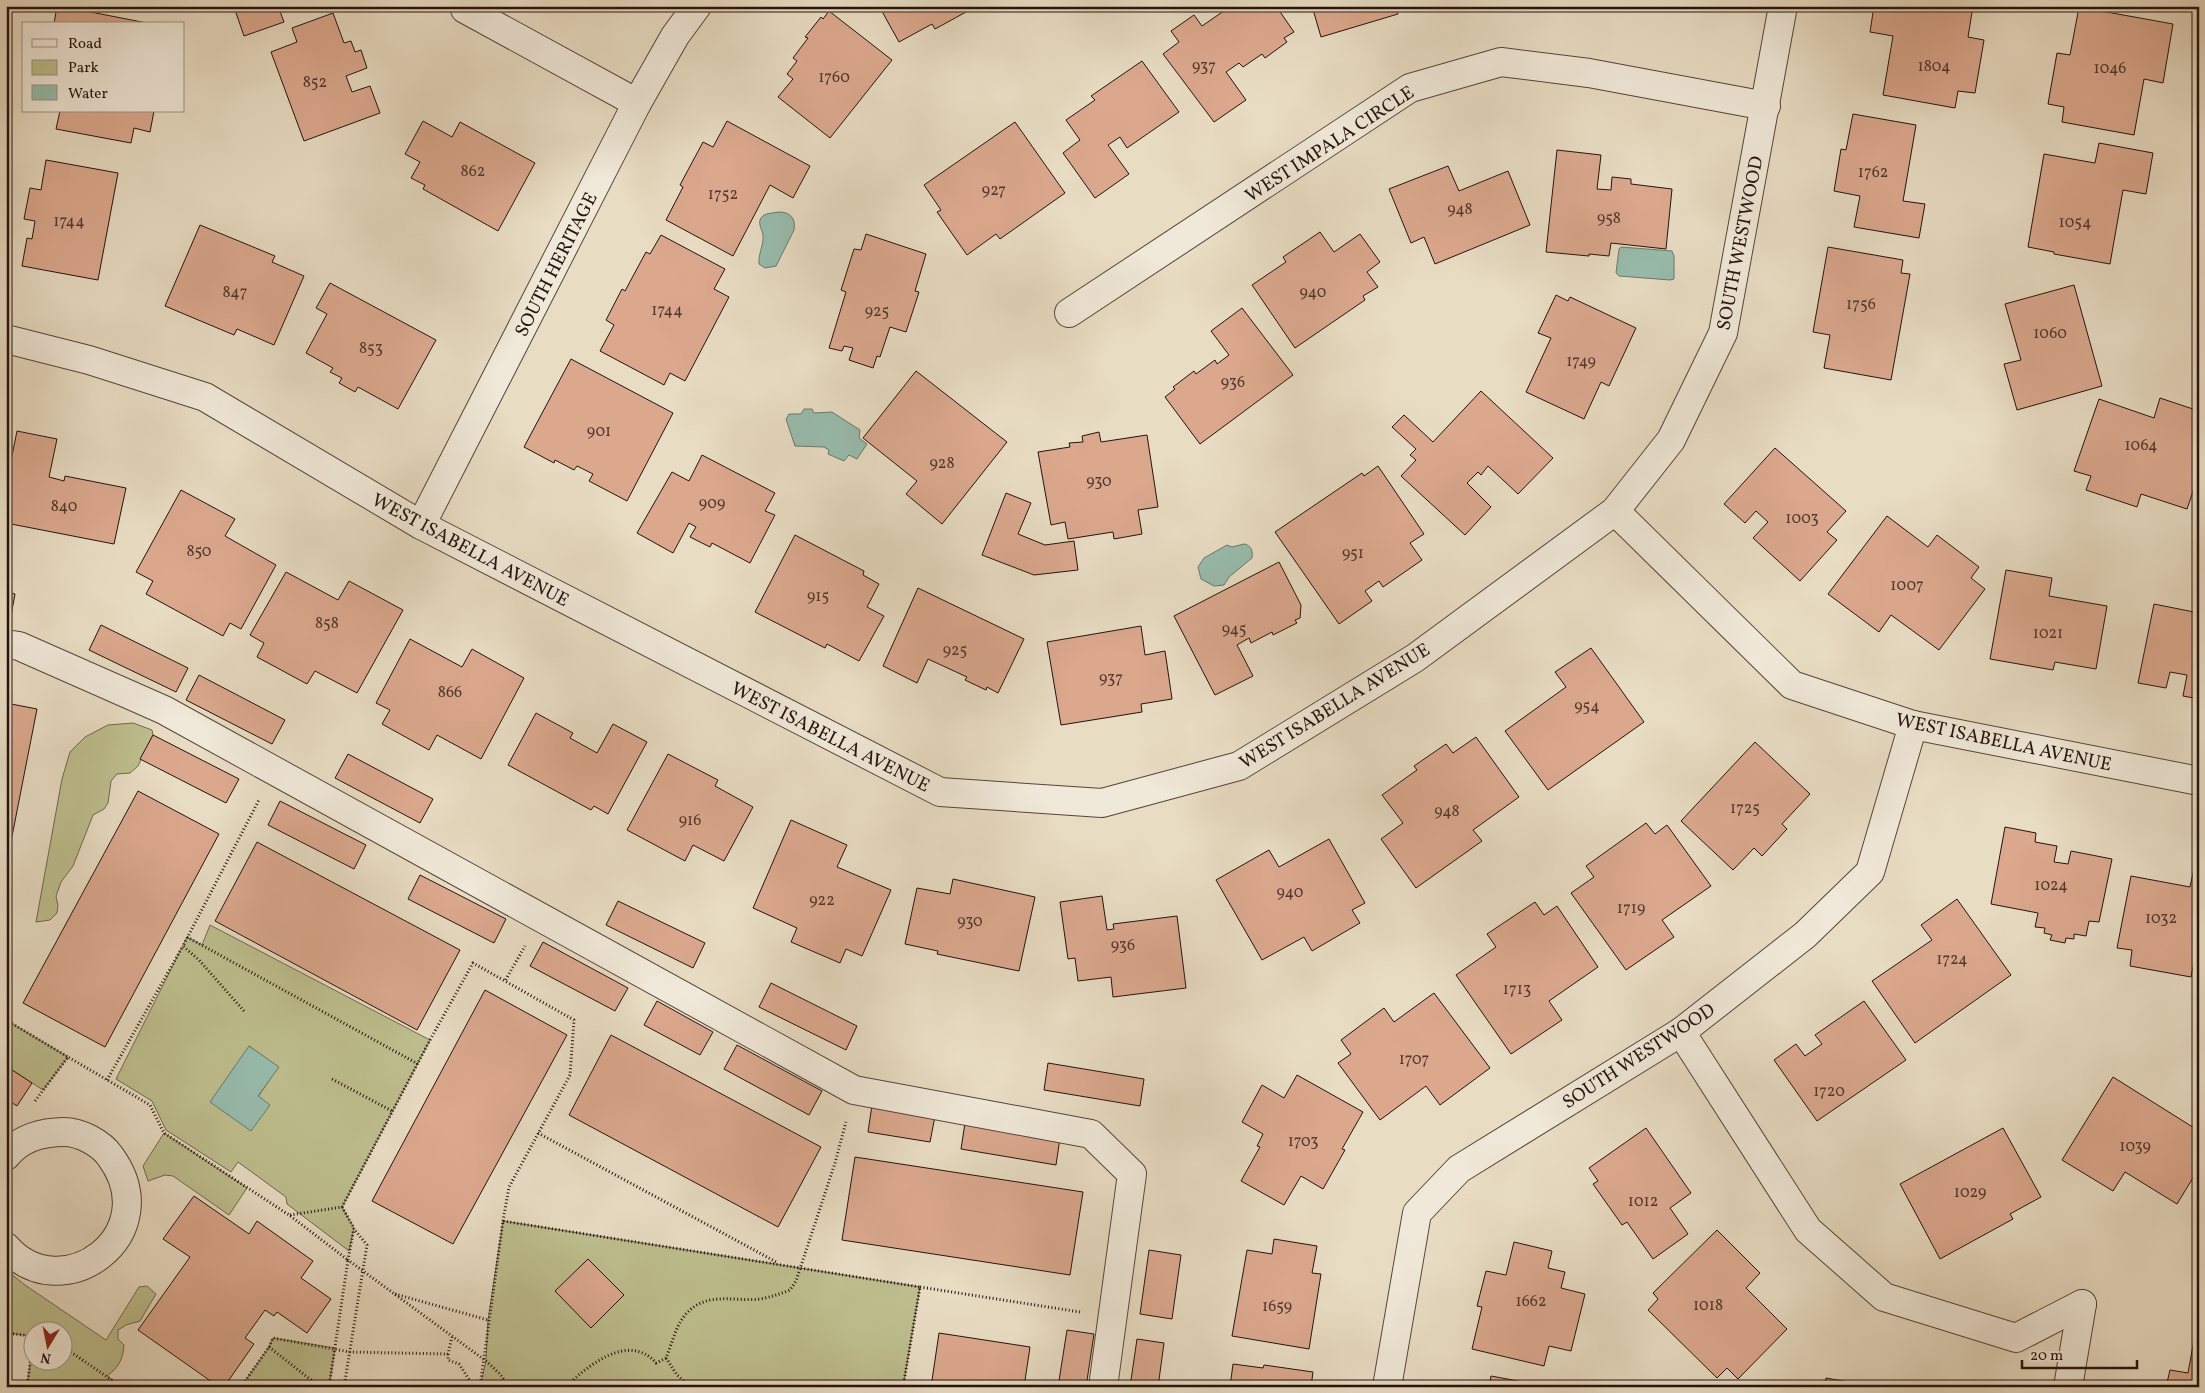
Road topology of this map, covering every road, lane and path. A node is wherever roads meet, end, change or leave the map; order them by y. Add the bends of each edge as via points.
1 (697, 6) edge
2 (1783, 6) edge
3 (464, 9) dead end
4 (637, 103) junction
5 (1766, 106) junction
6 (1069, 313) dead end
7 (6, 339) edge
8 (1615, 511) junction
9 (421, 526) junction
10 (6, 644) edge
11 (1913, 725) junction
12 (275, 771) junction
13 (2199, 781) edge
14 (540, 917) junction
15 (187, 937) junction
16 (183, 946) junction
17 (505, 981) junction
18 (244, 1011) dead end
19 (6, 1020) edge
20 (1681, 1032) junction
21 (68, 1057) junction
22 (418, 1064) junction
23 (332, 1079) dead end
24 (107, 1080) junction
25 (854, 1090) junction
26 (392, 1111) junction
27 (538, 1133) junction
28 (12, 1139) edge
29 (342, 1207) junction
30 (289, 1215) junction
31 (503, 1221) junction
32 (354, 1228) junction
33 (6, 1247) edge
34 (348, 1260) junction
35 (781, 1265) junction
36 (801, 1267) junction
37 (362, 1270) junction
38 (920, 1287) junction
39 (392, 1293) junction
40 (1113, 1317) junction
41 (488, 1320) junction
42 (6, 1333) edge
43 (22, 1335) edge
44 (452, 1337) junction
45 (269, 1347) junction
46 (335, 1348) junction
47 (350, 1352) junction
48 (72, 1353) edge
49 (448, 1354) junction
50 (666, 1358) junction
51 (483, 1360) junction
52 (29, 1370) edge
53 (27, 1387) edge
54 (122, 1387) edge
55 (241, 1387) edge
56 (320, 1387) edge
57 (329, 1387) edge
58 (344, 1387) edge
59 (474, 1387) edge
60 (480, 1387) edge
61 (509, 1387) edge
62 (566, 1387) edge
63 (691, 1387) edge
64 (903, 1387) edge
65 (1103, 1387) edge
66 (1387, 1387) edge
67 (2068, 1387) edge

1 - 4 street, SOUTH HERITAGE via 675,36
2 - 5 street, SOUTH WESTWOOD
3 - 4 street
4 - 9 street, SOUTH HERITAGE
5 - 6 street, WEST IMPALA CIRCLE via 1589,73 1501,62 1410,88
5 - 8 street, SOUTH WESTWOOD via 1723,332 1671,440
7 - 9 street, WEST ISABELLA AVENUE via 90,360 204,397
8 - 9 street, WEST ISABELLA AVENUE via 1415,658 1239,766 1102,803 940,792
8 - 11 street, WEST ISABELLA AVENUE via 1792,685
10 - 12 street via 19,646 164,710
11 - 13 street, WEST ISABELLA AVENUE
11 - 20 street, SOUTH WESTWOOD via 1870,872 1805,935
12 - 14 street
12 - 15 path
14 - 17 path
14 - 25 street
15 - 16 path
15 - 22 path
16 - 18 path
16 - 24 path
17 - 22 path via 473,963
17 - 27 path via 574,1020 570,1075
19 - 21 path
20 - 66 street, SOUTH WESTWOOD via 1459,1169 1417,1213
20 - 67 street via 1808,1230 1884,1297 2016,1338 2082,1304
21 - 24 path
21 - 28 path
22 - 26 path
23 - 26 path
24 - 30 path via 150,1105 164,1133
25 - 36 path via 835,1163
25 - 40 street via 1091,1134 1132,1174
26 - 29 path
27 - 31 path via 509,1187
27 - 35 path
28 - 33 street via 67,1132 89,1139 107,1151 120,1169 127,1190 128,1212 121,1233 107,1251 89,1264 68,1270 46,1270 25,1262
29 - 30 path
29 - 32 path
30 - 34 path
31 - 35 path
31 - 41 path
32 - 34 path
32 - 37 path via 366,1245
34 - 37 path
34 - 46 path
35 - 36 path
36 - 38 path
36 - 50 path via 796,1282 790,1290 782,1293 759,1299 698,1302 678,1327
37 - 39 path
37 - 47 path
38 - 40 path
38 - 64 path
39 - 41 path
39 - 44 path
40 - 65 street
41 - 51 path
42 - 43 path
44 - 49 path
44 - 51 path
45 - 46 path via 273,1338
45 - 55 path
45 - 56 path
46 - 47 path
46 - 57 path
47 - 49 path
47 - 58 path
48 - 54 path
49 - 59 path via 448,1360 458,1364
50 - 62 path via 656,1363 650,1355 624,1350 591,1366
50 - 63 path via 677,1375
51 - 60 path
51 - 61 path via 500,1374
52 - 53 path

